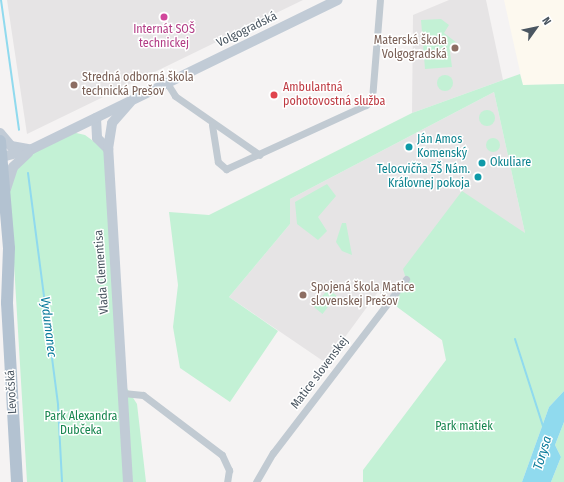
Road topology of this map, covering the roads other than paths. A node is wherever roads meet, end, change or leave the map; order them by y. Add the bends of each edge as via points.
1 (338, 0) edge
2 (380, 0) edge
3 (167, 83) junction
4 (130, 102) junction
5 (96, 118) junction
6 (212, 125) junction
7 (72, 130) junction
8 (109, 131) junction
9 (0, 133) edge
10 (97, 138) junction
11 (0, 141) edge
12 (32, 149) junction
13 (108, 149) junction
14 (260, 155) junction
15 (1, 157) edge
16 (6, 198) junction
17 (0, 263) edge
18 (406, 278) dead end
19 (7, 303) junction
20 (123, 393) junction
21 (228, 479) edge
22 (16, 482) edge
23 (128, 482) edge
24 (256, 482) edge

1 - 3 street, Volgogradská
2 - 14 street via 372,99 366,105
3 - 4 street, Volgogradská
3 - 6 street via 173,94
4 - 5 street, Volgogradská
4 - 8 street, Vlada Clementisa via 117,114
5 - 7 street, Volgogradská
5 - 8 street
5 - 10 street
6 - 14 street
6 - 14 street via 221,167 232,167
7 - 10 street
7 - 12 street, Volgogradská
8 - 13 street, Vlada Clementisa
9 - 12 street via 11,146
10 - 13 street
11 - 15 main road, Levočská
12 - 15 street, Volgogradská
12 - 16 street, Volgogradská via 14,167
13 - 20 street, Vlada Clementisa
15 - 16 main road, Levočská
16 - 19 main road, Levočská
17 - 19 main road, Levočská
18 - 24 street, Matice slovenskej via 273,453
19 - 22 main road, Levočská
20 - 21 street via 143,395 222,455
20 - 23 street, Vlada Clementisa

